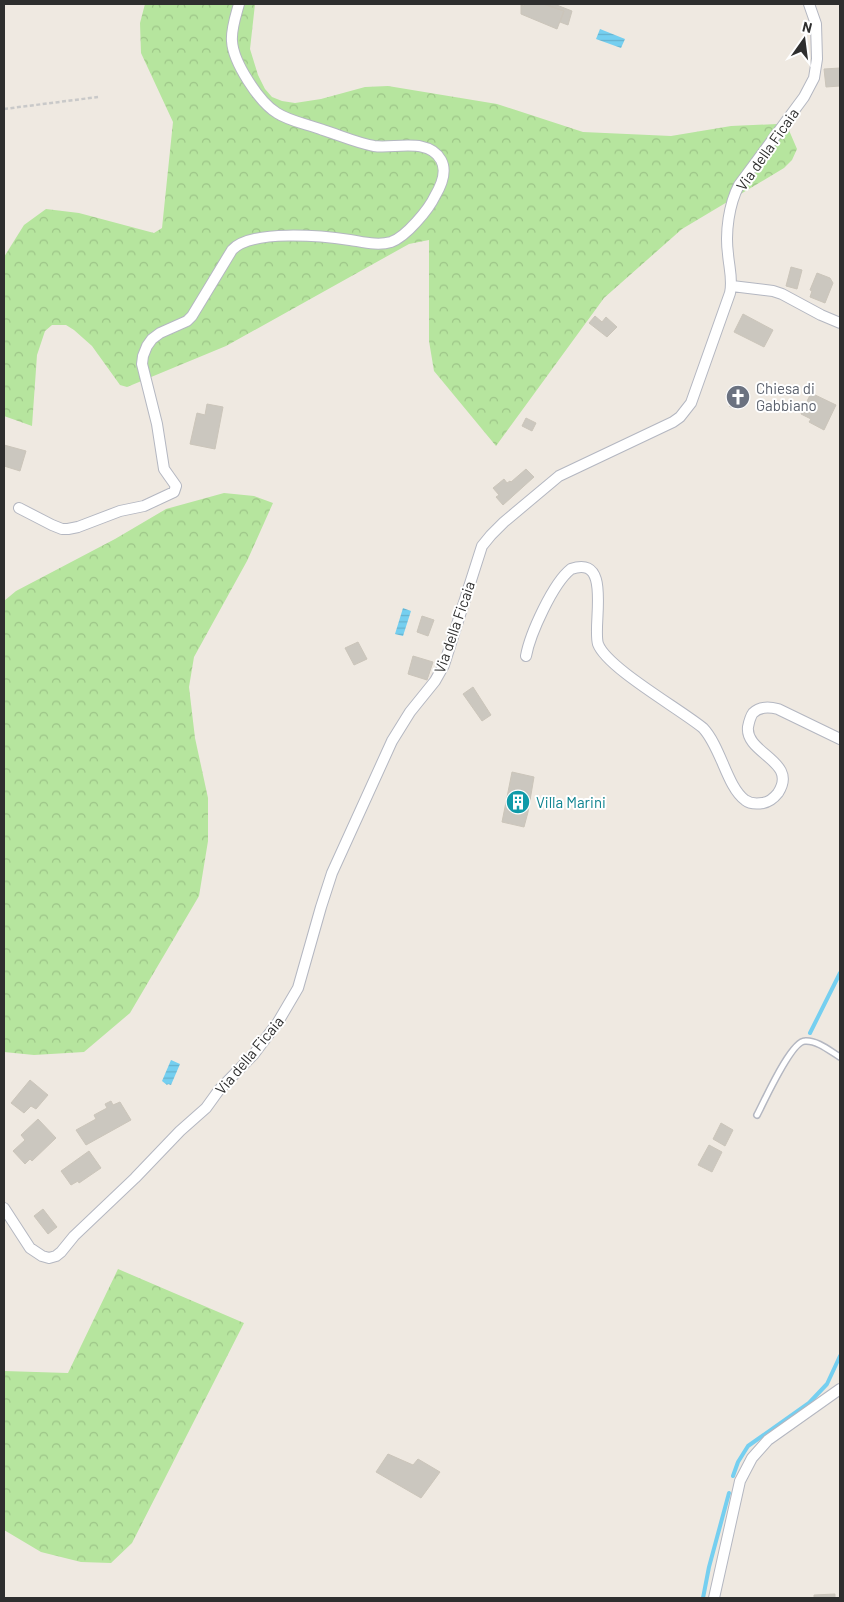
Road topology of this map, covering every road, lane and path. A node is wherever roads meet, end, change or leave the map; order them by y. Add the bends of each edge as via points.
1 (239, 4) edge
2 (810, 4) edge
3 (98, 97) dead end
4 (4, 109) edge
5 (732, 286) junction
6 (840, 323) edge
7 (19, 508) dead end
8 (526, 656) dead end
9 (840, 739) edge
10 (840, 1057) edge
11 (757, 1115) dead end
12 (4, 1208) edge
13 (840, 1389) edge
14 (714, 1598) edge

1 - 7 street via 231,40 233,49 238,63 265,104 289,120 373,146 429,149 441,159 441,185 423,213 392,242 381,244 262,236 238,244 192,316 152,339 142,364 164,470 176,486 174,492 144,506 68,529 44,522
2 - 5 street, Via della Ficaia via 816,24 814,78 736,192 727,241
3 - 4 path
5 - 6 street via 782,294
5 - 12 street, Via della Ficaia via 693,398 680,417 559,476 504,522 482,546 444,665 392,741 332,873 298,988 264,1042 206,1108 56,1256 42,1256 30,1248
8 - 9 street via 534,629 558,585 571,569 583,567 598,581 596,631 602,651 612,663 710,735 735,788 747,802 768,802 778,793 782,782 777,764 749,738 750,718 757,710 778,709
10 - 11 lane via 815,1043 800,1042 790,1052
13 - 14 street via 768,1440 752,1458 740,1481

